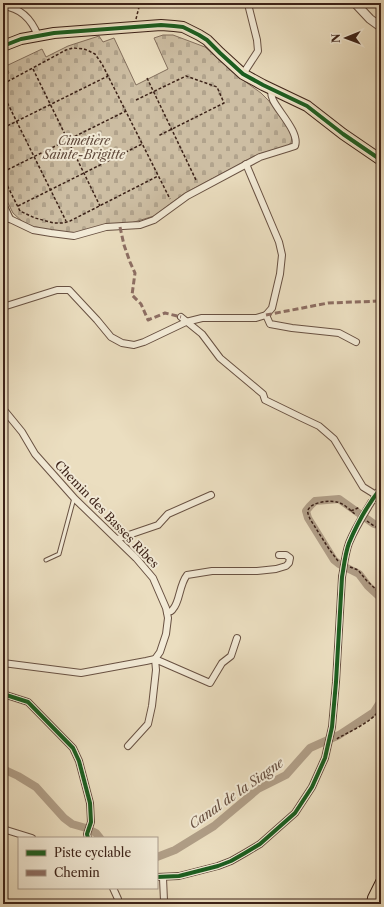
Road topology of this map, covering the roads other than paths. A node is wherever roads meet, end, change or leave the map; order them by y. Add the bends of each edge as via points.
1 (250, 3) edge
2 (355, 3) edge
3 (3, 6) edge
4 (381, 27) edge
5 (38, 36) junction
6 (3, 46) edge
7 (243, 74) junction
8 (271, 90) junction
9 (381, 160) edge
10 (246, 164) junction
11 (3, 204) edge
12 (10, 219) junction
13 (3, 220) edge
14 (3, 307) edge
15 (266, 315) junction
16 (181, 317) dead end
17 (186, 322) junction
18 (356, 342) dead end
19 (3, 407) edge
20 (381, 488) edge
21 (376, 494) junction
22 (211, 496) dead end
23 (74, 498) junction
24 (117, 539) junction
25 (279, 555) dead end
26 (46, 560) dead end
27 (167, 612) junction
28 (236, 638) dead end
29 (155, 659) junction
30 (3, 663) edge
31 (3, 694) edge
32 (128, 746) dead end
33 (3, 829) edge
34 (29, 837) edge
35 (88, 837) edge
36 (160, 877) edge
37 (381, 882) edge
38 (113, 889) edge
39 (119, 904) edge
40 (165, 904) edge
41 (372, 904) edge

1 - 7 street via 258,51
2 - 4 street
3 - 5 street via 21,12 32,23
5 - 6 main road
5 - 7 main road via 162,25 183,27 207,40
7 - 8 main road
8 - 9 main road via 307,106
8 - 10 street via 274,102 295,136 295,146
10 - 12 street via 187,196 154,220 140,225 106,227 74,236 33,230
10 - 15 street via 282,255 272,308
11 - 12 street
12 - 13 street
14 - 17 street via 57,290 69,290 111,337 122,343 134,345
15 - 17 street via 256,318 202,318
15 - 18 street via 270,324 339,333
16 - 17 street
17 - 21 street via 202,334 220,358 263,394 265,400 319,426 334,439 363,487
19 - 23 street, Chemin des Basses Ribes via 35,454
20 - 21 street
21 - 36 street, bridge via 349,543 345,561 332,727 325,758 312,787 295,813 246,853 224,864 179,876
22 - 24 street via 168,514 158,524
23 - 24 street, Chemin des Basses Ribes
23 - 26 lane via 59,554
24 - 27 street, Chemin des Basses Ribes via 153,578
25 - 27 street via 290,558 289,563 276,569 212,570 187,574 173,610
27 - 29 street, Chemin des Basses Ribes via 166,634
28 - 29 street via 231,656 222,663 210,683
29 - 30 street via 81,672
29 - 32 street via 156,670 148,724
31 - 35 street via 28,702 73,748 90,803 91,822
33 - 34 street
36 - 40 street
37 - 41 main road
38 - 39 street

